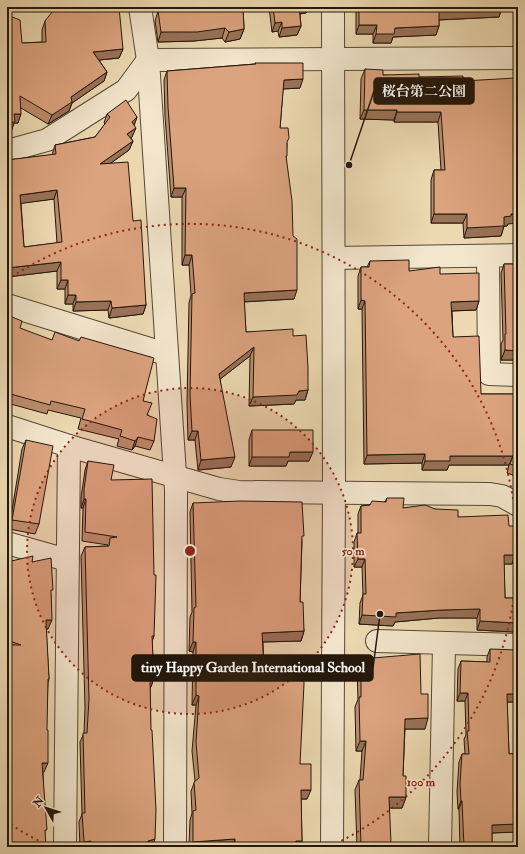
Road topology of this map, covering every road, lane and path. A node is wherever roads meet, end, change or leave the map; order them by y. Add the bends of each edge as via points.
1 (140, 7) edge
2 (333, 7) edge
3 (518, 58) edge
4 (333, 59) junction
5 (148, 60) junction
6 (7, 151) edge
7 (518, 255) edge
8 (488, 256) junction
9 (334, 258) junction
10 (7, 305) edge
11 (166, 354) junction
12 (518, 375) edge
13 (7, 426) edge
14 (69, 446) junction
15 (175, 476) junction
16 (334, 492) junction
17 (518, 505) edge
18 (7, 543) edge
19 (67, 560) junction
20 (377, 641) dead end
21 (444, 644) junction
22 (518, 645) edge
23 (66, 847) edge
24 (175, 847) edge
25 (332, 847) edge
26 (440, 847) edge

1 - 5 street
2 - 4 street
3 - 4 street
4 - 5 street
4 - 9 street
5 - 6 street via 126,90 47,140
5 - 11 street
7 - 8 street
8 - 9 street
8 - 12 street via 489,374
9 - 16 street
10 - 11 street
11 - 15 street
13 - 14 street
14 - 15 street
14 - 19 street
15 - 16 street via 206,486 239,492
15 - 24 street
16 - 17 street via 490,494 502,496
16 - 25 street
18 - 19 street
19 - 23 street
20 - 21 street
21 - 22 street
21 - 26 street

